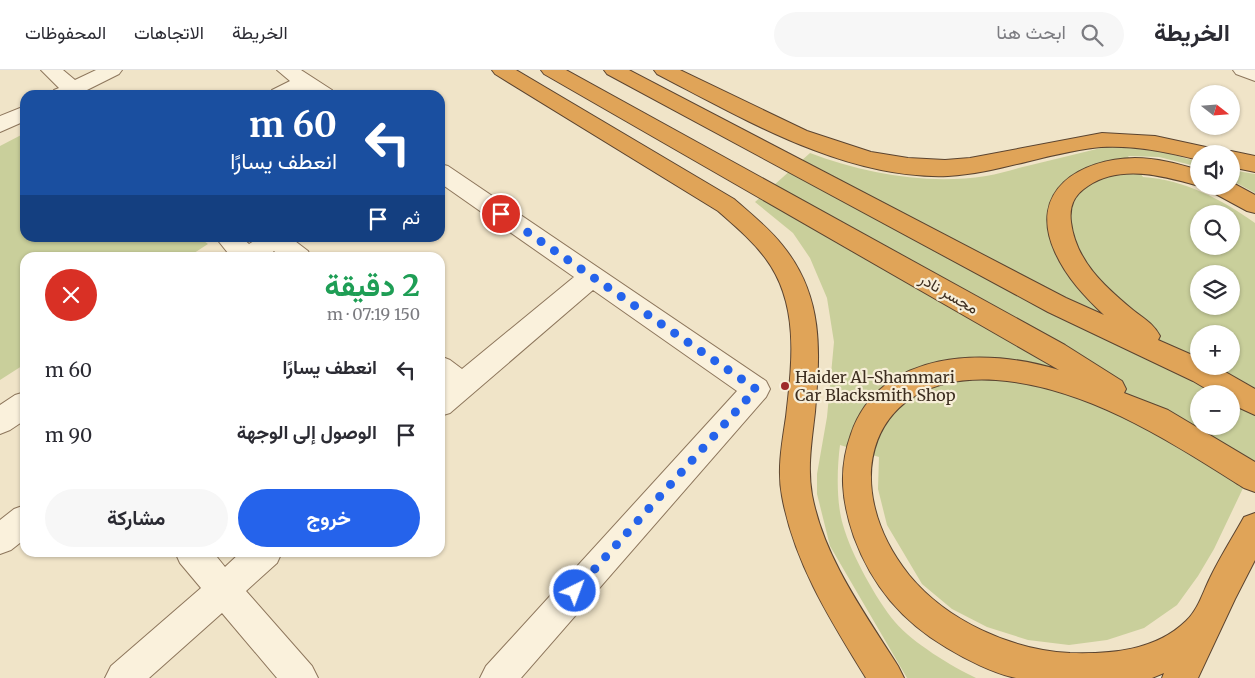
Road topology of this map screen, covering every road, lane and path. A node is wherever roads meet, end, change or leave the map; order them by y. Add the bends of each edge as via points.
1 (51, 70) edge
2 (112, 70) edge
3 (287, 70) edge
4 (502, 70) edge
5 (551, 70) edge
6 (614, 70) edge
7 (664, 70) edge
8 (1243, 70) edge
9 (1255, 75) edge
10 (305, 82) junction
11 (69, 90) edge
12 (77, 90) edge
13 (290, 90) edge
14 (317, 90) edge
15 (20, 115) edge
16 (0, 125) edge
17 (1190, 151) edge
18 (1240, 161) edge
19 (1255, 164) edge
20 (445, 175) edge
21 (1190, 176) edge
22 (1237, 195) edge
23 (1255, 205) edge
24 (232, 242) edge
25 (269, 242) edge
26 (280, 242) edge
27 (242, 252) edge
28 (254, 252) edge
29 (292, 252) edge
30 (592, 276) junction
31 (1190, 364) edge
32 (1190, 367) edge
33 (445, 372) edge
34 (1206, 375) edge
35 (462, 385) junction
36 (445, 400) edge
37 (1255, 403) edge
38 (20, 407) edge
39 (0, 421) edge
40 (1173, 428) junction
41 (1255, 478) edge
42 (20, 524) edge
43 (1255, 528) edge
44 (0, 539) edge
45 (195, 557) edge
46 (260, 557) edge
47 (1223, 587) junction
48 (223, 590) junction
49 (123, 678) edge
50 (300, 678) edge
51 (498, 678) edge
52 (886, 678) edge
53 (1180, 678) edge

1 - 11 street
2 - 12 street
3 - 10 street
4 - 52 highway via 726,205 753,227 782,261 800,298 806,332 806,366 796,461 797,495 807,530 834,595
5 - 40 highway, مجسر نادر via 1055,353
6 - 32 highway via 1057,305
7 - 17 highway via 798,135 858,156 898,165 975,166 1101,140 1145,142
8 - 9 street
10 - 13 street
10 - 14 street
15 - 16 street
18 - 19 highway
20 - 30 street
21 - 31 highway via 1135,166 1106,170 1074,185 1061,202 1059,214 1063,242 1070,257 1100,298
22 - 23 highway
24 - 27 street
25 - 28 street
26 - 29 street
30 - 35 street
30 - 51 street via 756,389
33 - 35 street
34 - 37 highway
35 - 36 street
38 - 39 street
40 - 41 highway, مجسر نادر
40 - 47 highway via 1114,402 1022,372 973,368 942,371 898,391 875,414 866,429 856,462 860,509 881,563 905,595 939,625 967,642 1039,666 1096,671 1143,663 1166,655 1185,645 1202,630
42 - 44 street
43 - 47 highway
45 - 48 street
46 - 48 street
47 - 53 highway
48 - 49 street
48 - 50 street

